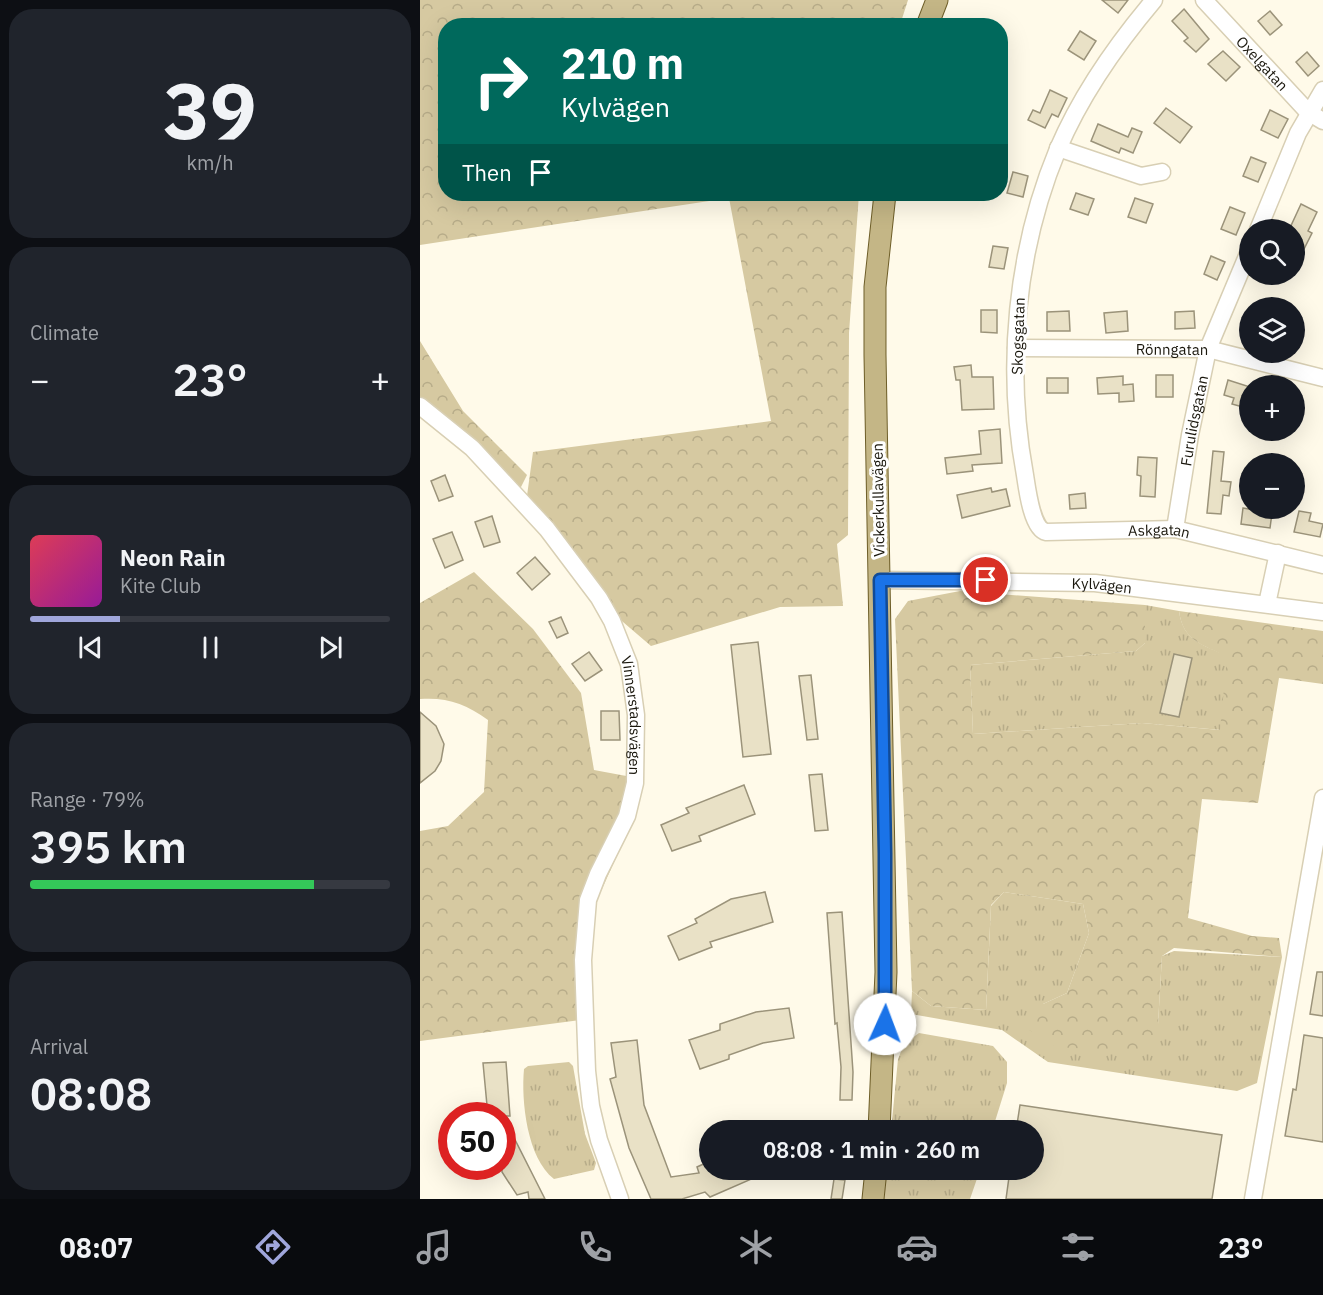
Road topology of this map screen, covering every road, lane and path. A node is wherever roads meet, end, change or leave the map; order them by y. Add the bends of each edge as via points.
1 (937, 0) edge
2 (1154, 0) edge
3 (1204, 0) edge
4 (930, 18) edge
5 (1323, 90) edge
6 (1308, 112) junction
7 (1323, 121) edge
8 (1058, 148) junction
9 (1162, 172) dead end
10 (884, 201) edge
11 (1263, 219) edge
12 (1239, 275) edge
13 (1016, 348) junction
14 (1208, 349) junction
15 (1323, 378) edge
16 (420, 406) edge
17 (1039, 528) joint
18 (1175, 529) junction
19 (1278, 553) junction
20 (1323, 565) edge
21 (880, 580) junction
22 (1267, 604) junction
23 (1323, 612) edge
24 (1323, 798) edge
25 (879, 1120) edge
26 (875, 1180) edge
27 (620, 1199) edge
28 (873, 1199) edge
29 (1253, 1199) edge

1 - 4 main road
2 - 8 street, Skogsgatan via 1109,58
3 - 6 street, Oxelgatan
5 - 6 street
6 - 7 street, Oxelgatan
6 - 11 street
8 - 9 street via 1142,176
8 - 13 street, Skogsgatan via 1028,248
10 - 21 main road, Vickerkullavägen via 875,298
12 - 14 street, Furulidsgatan
13 - 14 street, Rönngatan
13 - 17 street, Skogsgatan via 1020,437
14 - 15 street, Rönngatan
14 - 18 street, Furulidsgatan
16 - 27 street, Vinnerstadsvägen via 472,448 548,529 599,598 629,664 636,715 635,783 627,816 588,900 583,960 586,1071 591,1106
17 - 18 street, Askgatan via 1046,532
18 - 19 street, Askgatan
19 - 20 street, Askgatan
19 - 22 street
21 - 22 street, Kylvägen via 1095,583
21 - 25 main road, Vickerkullavägen via 886,972
22 - 23 street, Kylvägen
24 - 29 street
26 - 28 main road

